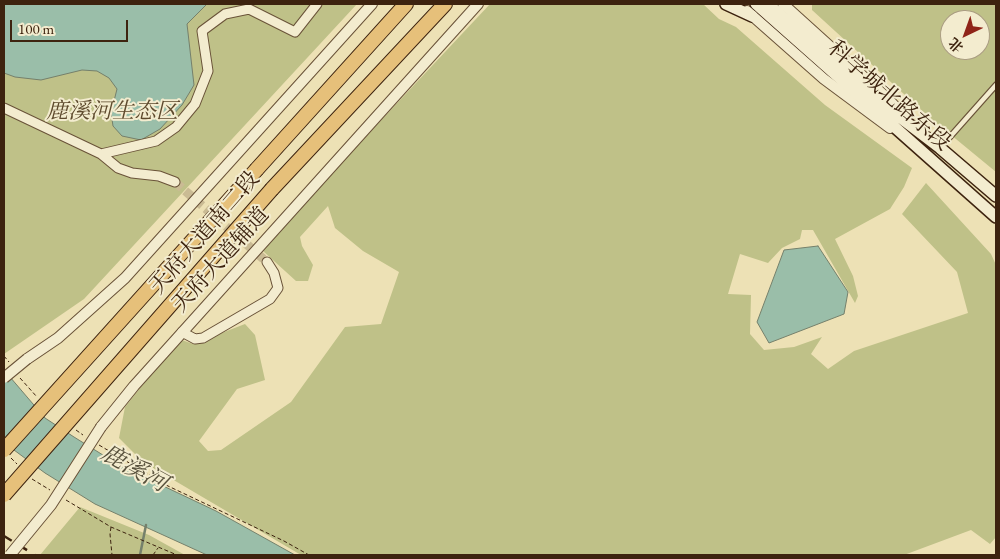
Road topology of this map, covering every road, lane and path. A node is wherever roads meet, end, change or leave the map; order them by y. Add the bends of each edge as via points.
1 (317, 4) edge
2 (372, 4) edge
3 (406, 4) edge
4 (445, 4) edge
5 (478, 4) edge
6 (726, 4) edge
7 (738, 4) edge
8 (756, 4) edge
9 (768, 4) edge
10 (783, 4) edge
11 (752, 16) junction
12 (996, 85) edge
13 (4, 108) edge
14 (921, 134) junction
15 (904, 137) junction
16 (940, 148) junction
17 (101, 154) junction
18 (175, 182) tunnel mouth
19 (996, 196) edge
20 (996, 217) edge
21 (267, 262) tunnel mouth
22 (182, 332) junction
23 (4, 356) edge
24 (10, 365) dead end
25 (16, 373) dead end
26 (4, 378) edge
27 (43, 402) dead end
28 (73, 428) dead end
29 (88, 438) dead end
30 (96, 443) dead end
31 (4, 450) edge
32 (4, 495) edge
33 (111, 527) dead end
34 (117, 529) dead end
35 (158, 547) junction
36 (996, 552) edge
37 (10, 555) edge
38 (112, 555) edge
39 (153, 555) edge
40 (177, 555) edge
41 (309, 555) edge
42 (995, 555) edge

1 - 17 street via 295,32 249,9 224,14 202,32 208,71 195,104 176,127 156,141
2 - 26 street, bridge via 125,278 79,321
3 - 31 highway, 天府大道南二段, bridge
4 - 32 highway, 天府大道南二段, bridge via 272,188
5 - 22 street, 天府大道辅道
6 - 11 main road
7 - 11 street
8 - 15 main road, 科学城北路东段
9 - 14 main road, 科学城北路东段 via 825,56
10 - 14 street via 888,99
11 - 15 street via 824,79
12 - 16 lane
13 - 17 street
14 - 16 main road, 科学城北路东段
15 - 20 main road, 科学城北路东段
16 - 19 main road, 科学城北路东段
17 - 18 street via 118,168
21 - 22 street via 274,272 278,288 270,299 203,338 195,339
22 - 37 street, 天府大道辅道, bridge via 101,427 51,505
23 - 24 path
25 - 27 path
28 - 29 path
30 - 41 path via 168,486
33 - 38 path
34 - 35 path
35 - 39 path
35 - 40 path
36 - 42 path

